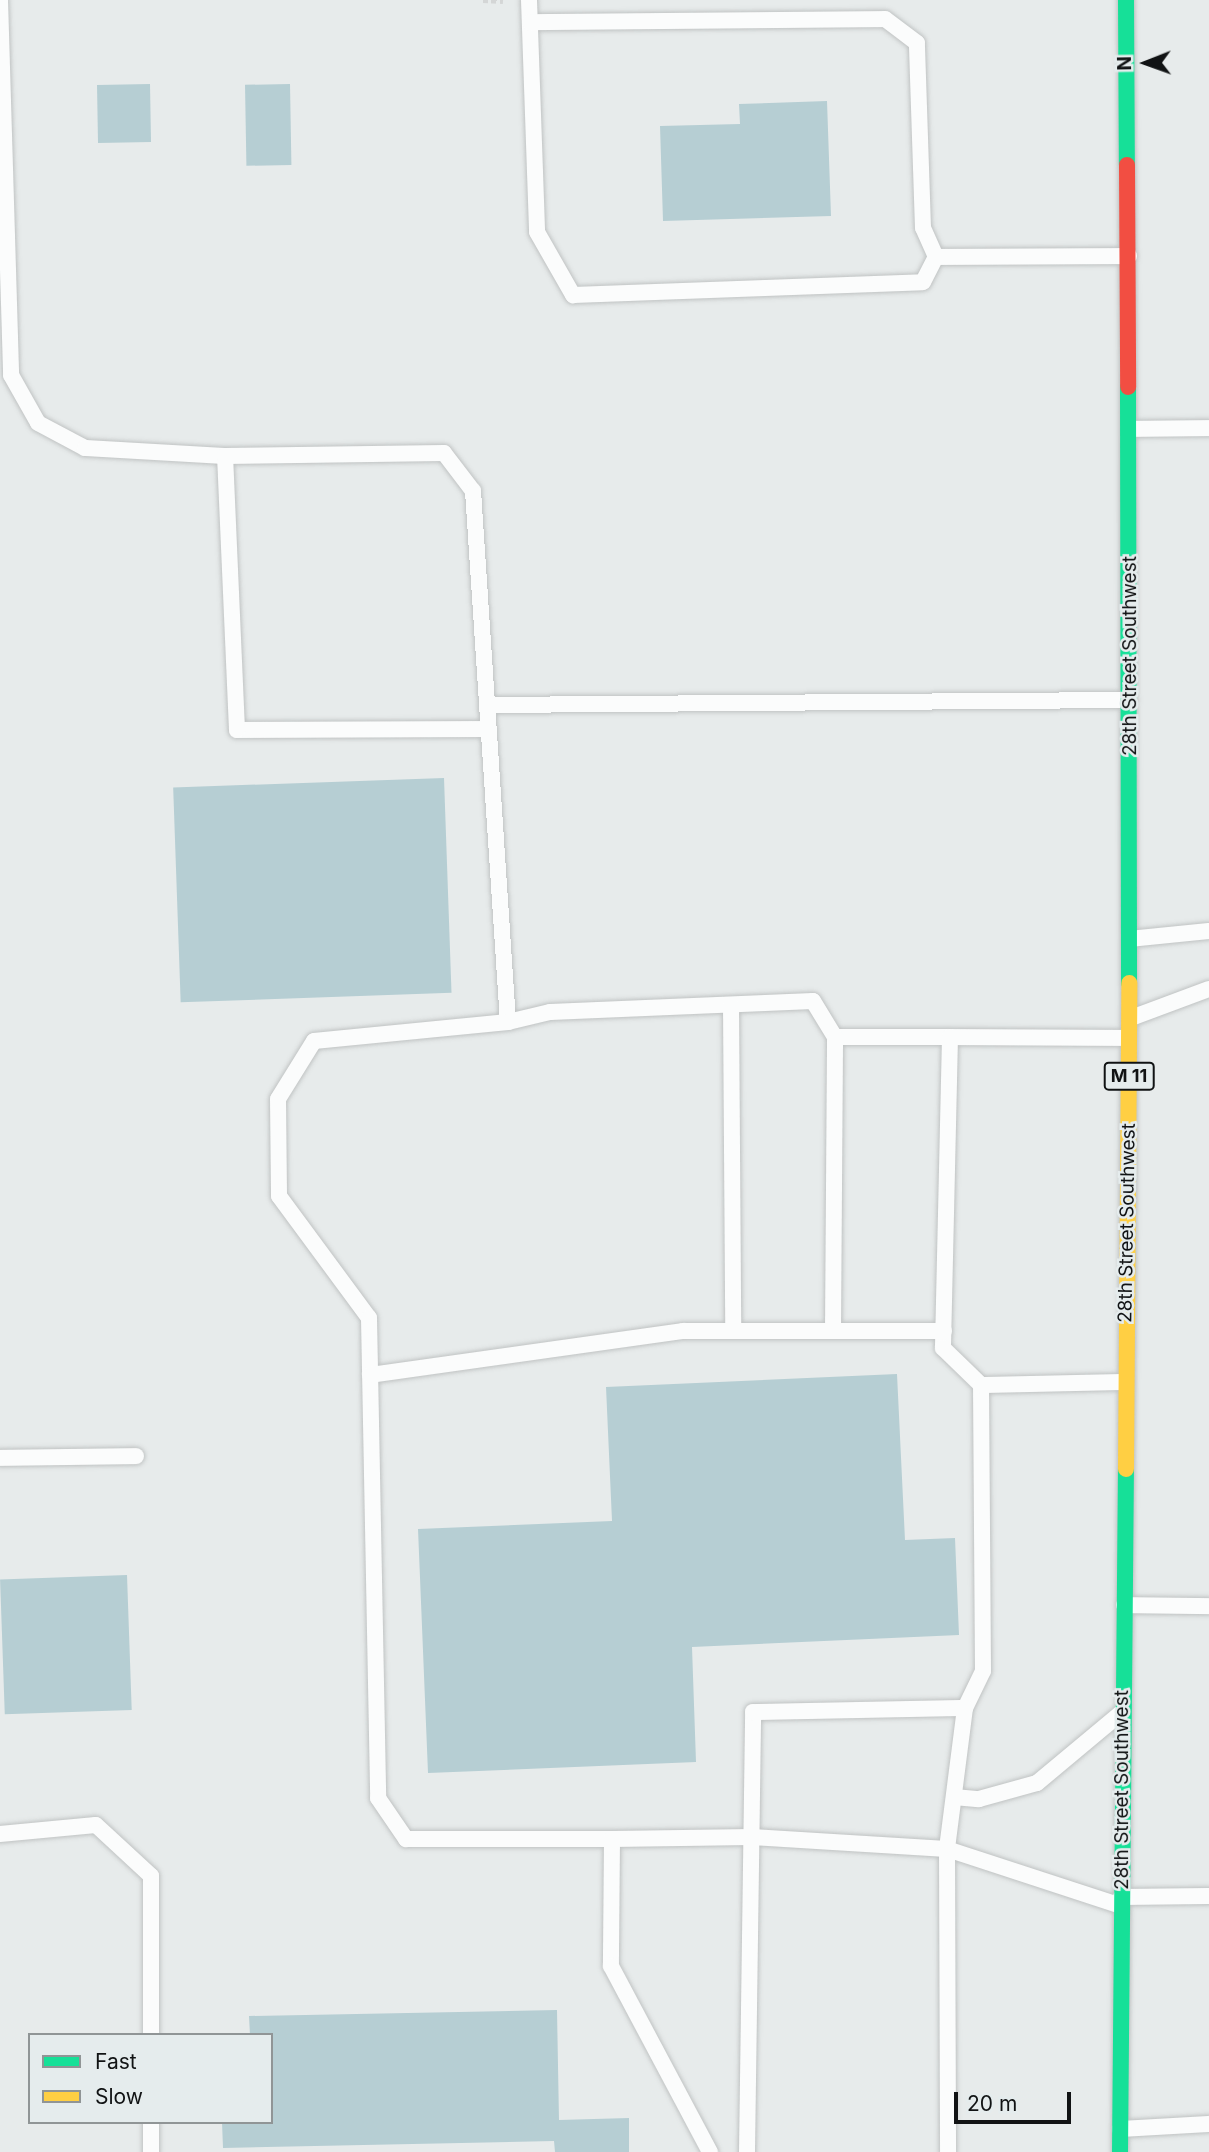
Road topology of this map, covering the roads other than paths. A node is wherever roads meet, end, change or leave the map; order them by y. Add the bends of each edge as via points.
1 (0, 0) edge
2 (529, 0) edge
3 (1126, 0) edge
4 (530, 22) junction
5 (1129, 256) junction
6 (936, 257) junction
7 (1209, 428) edge
8 (1130, 429) junction
9 (225, 456) junction
10 (1130, 700) junction
11 (487, 705) junction
12 (485, 729) junction
13 (1209, 931) edge
14 (1128, 940) junction
15 (1209, 989) edge
16 (731, 1005) junction
17 (1129, 1018) junction
18 (508, 1022) junction
19 (835, 1037) junction
20 (950, 1037) junction
21 (1129, 1038) junction
22 (733, 1331) junction
23 (833, 1331) junction
24 (944, 1331) junction
25 (370, 1375) junction
26 (1125, 1382) junction
27 (981, 1385) junction
28 (136, 1456) dead end
29 (0, 1458) edge
30 (1123, 1605) junction
31 (1209, 1606) edge
32 (965, 1708) junction
33 (1122, 1712) junction
34 (954, 1797) junction
35 (0, 1833) edge
36 (752, 1836) junction
37 (612, 1839) junction
38 (947, 1849) junction
39 (1209, 1896) edge
40 (1121, 1901) junction
41 (151, 2033) edge
42 (151, 2124) edge
43 (1209, 2124) edge
44 (1120, 2129) junction
45 (151, 2152) edge
46 (710, 2152) edge
47 (747, 2152) edge
48 (948, 2152) edge
49 (1120, 2152) edge

1 - 9 lane via 11,375 38,423 85,448
2 - 4 lane
3 - 5 main road, 28th Street Southwest / M 11
4 - 6 lane via 885,19 917,43 923,228
4 - 6 lane via 537,232 573,295 923,282
5 - 6 lane
5 - 8 main road, 28th Street Southwest / M 11
7 - 8 lane
8 - 10 main road, 28th Street Southwest / M 11
9 - 11 lane via 444,453 473,491
9 - 12 lane via 237,730
10 - 11 lane
10 - 14 main road, 28th Street Southwest / M 11
11 - 12 lane
12 - 18 lane
13 - 14 lane
14 - 17 main road, 28th Street Southwest / M 11
15 - 17 lane
16 - 18 lane via 550,1012
16 - 19 lane via 813,1001
16 - 22 lane
17 - 21 main road, 28th Street Southwest / M 11
18 - 25 lane via 314,1041 278,1099 279,1196 369,1318
19 - 20 lane
19 - 23 lane
20 - 21 lane
20 - 24 lane
21 - 26 main road, 28th Street Southwest / M 11
22 - 23 lane
22 - 25 lane via 683,1331
23 - 24 lane
24 - 27 lane via 943,1348
25 - 37 lane via 378,1798 406,1839
26 - 27 lane
26 - 30 main road, 28th Street Southwest / M 11
27 - 32 lane via 983,1671
28 - 29 lane
30 - 31 lane
30 - 33 main road, 28th Street Southwest / M 11
32 - 34 lane
32 - 36 lane via 753,1712
33 - 34 lane via 1037,1783 979,1799
33 - 40 main road, 28th Street Southwest / M 11
34 - 38 lane
35 - 41 lane via 96,1825 151,1876
36 - 37 lane
36 - 38 lane
36 - 47 lane
37 - 46 lane via 611,1966
38 - 40 lane
38 - 48 lane
39 - 40 lane
40 - 44 main road, 28th Street Southwest / M 11
42 - 45 lane
43 - 44 lane
44 - 49 main road, 28th Street Southwest / M 11

